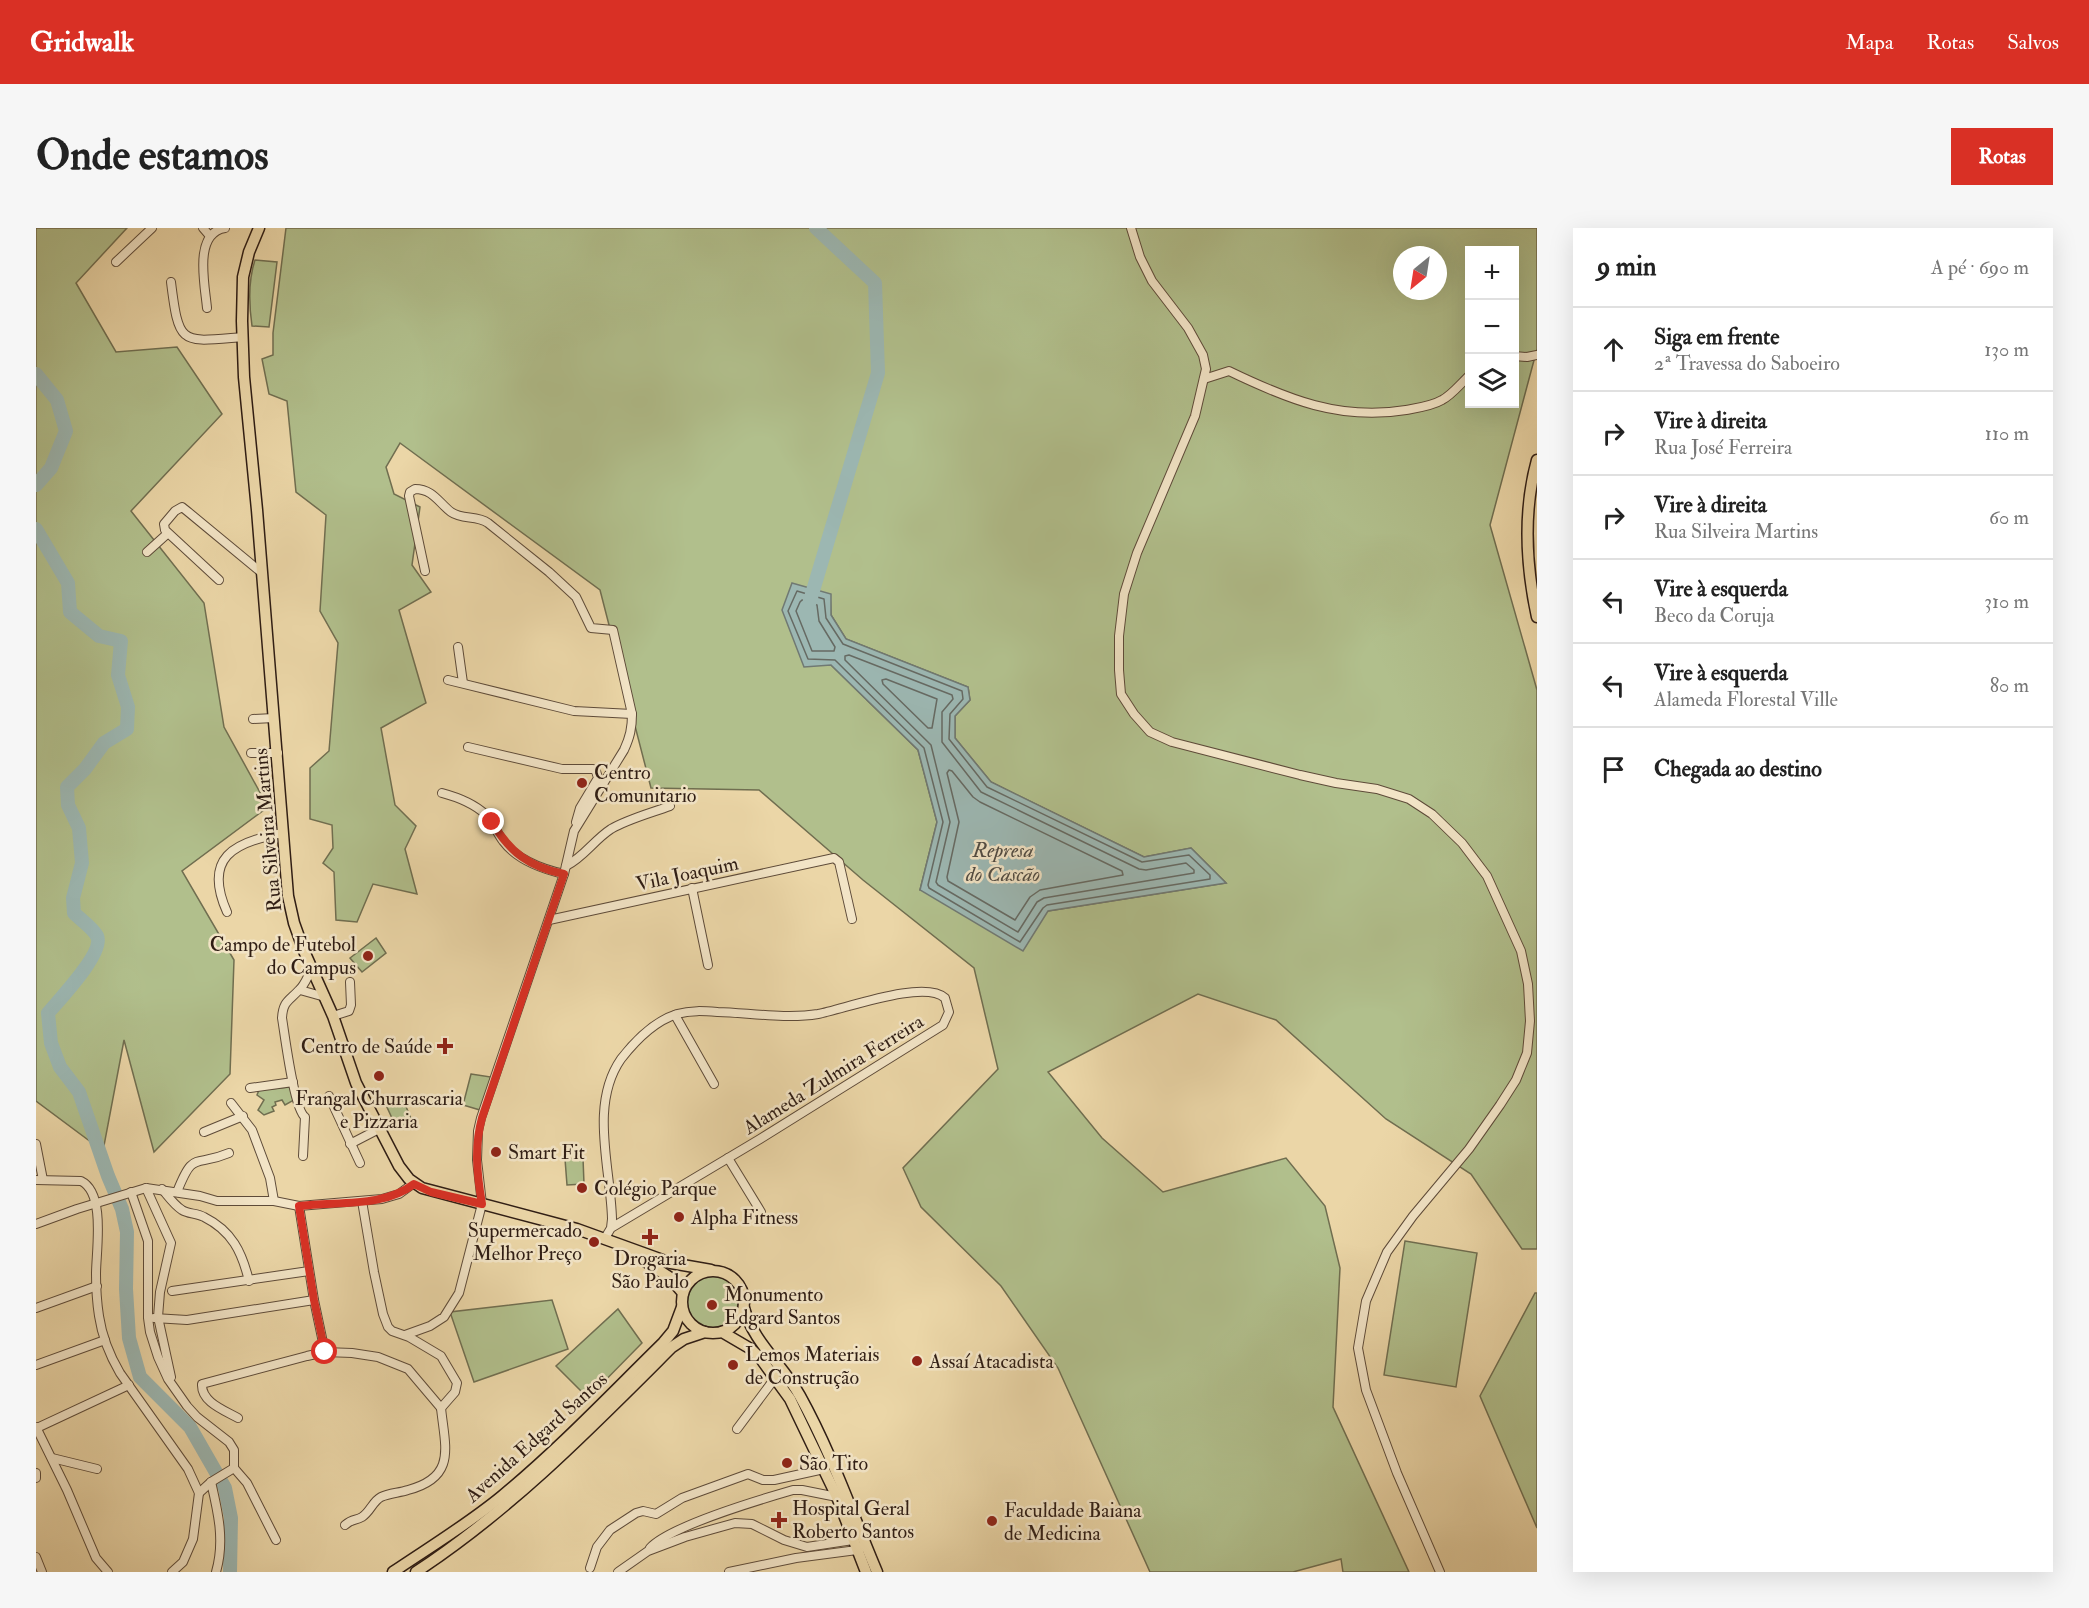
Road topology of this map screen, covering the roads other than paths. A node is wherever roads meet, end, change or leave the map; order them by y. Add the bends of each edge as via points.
1 (152, 228) edge
2 (203, 228) edge
3 (225, 228) edge
4 (1131, 228) edge
5 (256, 229) edge
6 (209, 236) junction
7 (116, 262) dead end
8 (171, 282) dead end
9 (207, 309) dead end
10 (243, 337) junction
11 (1537, 355) edge
12 (1519, 356) edge
13 (1527, 357) junction
14 (1537, 361) edge
15 (1204, 379) junction
16 (1465, 379) edge
17 (1537, 460) edge
18 (168, 534) junction
19 (147, 552) dead end
20 (425, 571) dead end
21 (262, 573) junction
22 (219, 579) dead end
23 (1537, 617) edge
24 (458, 647) dead end
25 (448, 680) dead end
26 (463, 683) junction
27 (632, 714) junction
28 (274, 718) junction
29 (253, 719) dead end
30 (468, 747) dead end
31 (251, 753) dead end
32 (278, 753) junction
33 (442, 793) dead end
34 (670, 806) dead end
35 (574, 831) junction
36 (283, 833) junction
37 (565, 870) junction
38 (692, 888) junction
39 (227, 912) dead end
40 (549, 920) junction
41 (852, 920) dead end
42 (708, 964) dead end
43 (312, 969) junction
44 (350, 982) dead end
45 (300, 990) junction
46 (325, 997) junction
47 (675, 1015) junction
48 (333, 1016) junction
49 (293, 1082) junction
50 (714, 1084) dead end
51 (250, 1088) dead end
52 (329, 1096) dead end
53 (231, 1103) dead end
54 (243, 1116) junction
55 (379, 1129) junction
56 (204, 1131) dead end
57 (350, 1143) junction
58 (36, 1144) edge
59 (229, 1154) dead end
60 (303, 1156) dead end
61 (728, 1158) junction
62 (360, 1163) dead end
63 (39, 1180) edge
64 (414, 1184) junction
65 (146, 1188) junction
66 (161, 1189) junction
67 (131, 1192) junction
68 (177, 1192) junction
69 (274, 1201) junction
70 (363, 1201) junction
71 (96, 1203) junction
72 (482, 1204) junction
73 (299, 1206) junction
74 (761, 1212) dead end
75 (36, 1224) edge
76 (611, 1228) junction
77 (604, 1238) junction
78 (626, 1248) junction
79 (711, 1270) junction
80 (309, 1271) junction
81 (249, 1281) junction
82 (97, 1286) junction
83 (172, 1291) dead end
84 (682, 1293) junction
85 (314, 1300) junction
86 (682, 1307) junction
87 (36, 1308) edge
88 (744, 1308) junction
89 (153, 1318) junction
90 (705, 1332) junction
91 (722, 1332) junction
92 (405, 1335) junction
93 (105, 1340) junction
94 (325, 1352) junction
95 (36, 1365) edge
96 (775, 1378) junction
97 (129, 1385) junction
98 (441, 1408) junction
99 (238, 1418) dead end
100 (36, 1427) edge
101 (737, 1429) dead end
102 (52, 1458) junction
103 (234, 1468) junction
104 (97, 1469) dead end
105 (824, 1469) junction
106 (36, 1473) edge
107 (36, 1478) edge
108 (211, 1482) junction
109 (199, 1493) junction
110 (837, 1497) junction
111 (345, 1525) dead end
112 (276, 1540) dead end
113 (859, 1545) junction
114 (648, 1551) junction
115 (36, 1557) edge
116 (590, 1568) dead end
117 (42, 1572) edge
118 (108, 1572) edge
119 (172, 1572) edge
120 (216, 1572) edge
121 (393, 1572) edge
122 (416, 1572) edge
123 (618, 1572) edge
124 (729, 1572) edge
125 (867, 1572) edge
126 (877, 1572) edge
127 (1440, 1572) edge

1 - 7 street
2 - 6 street
3 - 6 street
4 - 15 street via 1152,281 1203,355
5 - 10 main road, Rua Silveira Martins via 243,277
6 - 9 street via 204,269
8 - 10 street via 185,336 201,340
10 - 21 main road, Rua Silveira Martins
11 - 13 street
12 - 13 street
13 - 14 street
15 - 16 street via 1228,371 1293,400 1328,410 1370,413 1410,409 1442,400
15 - 127 street via 1195,416 1124,594 1119,636 1121,693 1150,732 1172,742 1300,775 1377,789 1409,799 1424,809 1462,843 1487,876 1521,951 1528,984 1527,1053 1516,1080 1469,1149 1388,1252 1366,1301 1358,1348 1366,1390
17 - 23 main road via 1529,499 1528,562
18 - 19 street
18 - 21 street via 164,524 182,507
18 - 22 street
20 - 27 street via 409,496 416,489 431,493 458,515 488,523 576,597 591,628 613,630
21 - 28 main road, Rua Silveira Martins
24 - 26 street
25 - 26 street
26 - 27 street via 574,711
27 - 35 street via 631,736
28 - 29 street
28 - 32 main road, Rua Silveira Martins
30 - 35 street via 562,769 596,771 598,778 580,808
31 - 32 street
32 - 36 main road, Rua Silveira Martins
33 - 37 street via 485,814 503,841 521,857 543,868
34 - 37 street via 612,828
35 - 37 street
36 - 39 street via 260,837 226,857 220,867 218,888
36 - 43 main road, Rua Silveira Martins via 288,896
37 - 40 street
38 - 40 street, Vila Joaquim
38 - 41 street, Vila Joaquim via 836,858
38 - 42 street
40 - 72 street via 478,1131
43 - 45 street
43 - 46 main road, Rua Silveira Martins
44 - 48 street via 349,1011
45 - 46 street
45 - 49 street via 282,1010
46 - 48 main road, Rua Silveira Martins
47 - 50 street
47 - 61 street, Alameda Zulmira Ferreira via 698,1011 797,1016 925,991 942,995 948,1003 949,1012 943,1024
47 - 76 street, Alameda Zulmira Ferreira via 652,1028 629,1049 610,1083 604,1149
48 - 55 main road, Rua Silveira Martins via 356,1083
49 - 51 street
49 - 60 street via 306,1124
52 - 57 street
53 - 54 street
54 - 56 street
54 - 69 street via 270,1178
55 - 57 street
55 - 64 main road, Rua Silveira Martins
57 - 62 street
58 - 63 street
59 - 68 street via 190,1164
61 - 74 street
61 - 76 street, Alameda Zulmira Ferreira
63 - 71 street via 81,1181
64 - 70 street via 392,1197
64 - 72 main road
65 - 66 street
65 - 67 street
65 - 89 street via 171,1243
66 - 68 street
66 - 81 street via 182,1210 211,1221 233,1240
67 - 71 street
67 - 89 street via 148,1241
68 - 69 street via 217,1201
69 - 73 street
70 - 73 street
70 - 92 street via 383,1314 392,1331
71 - 75 street
71 - 82 street
72 - 77 main road
72 - 92 street via 459,1293 444,1317
73 - 80 street
76 - 77 street, Alameda Zulmira Ferreira
77 - 78 main road
78 - 79 main road via 671,1263
78 - 84 main road via 669,1277
79 - 84 main road via 698,1274
79 - 88 main road via 736,1281 743,1294
80 - 81 street
80 - 85 street
81 - 83 street
82 - 87 street
82 - 93 street
84 - 86 main road
85 - 89 street via 194,1319
85 - 94 street
86 - 90 main road via 694,1327
86 - 121 main road, Avenida Edgard Santos via 677,1323 663,1343 580,1426 456,1530
88 - 91 main road via 732,1327
88 - 113 main road via 752,1330 788,1377 815,1425
89 - 103 street via 174,1388 197,1417 229,1442 234,1450
90 - 91 main road
90 - 122 main road, Avenida Edgard Santos via 672,1347 535,1481 477,1530
91 - 96 main road via 751,1349
92 - 98 street via 441,1356 457,1383 455,1392
93 - 95 street
93 - 97 street
94 - 98 street via 378,1357 400,1364
94 - 99 street via 202,1384 208,1400
96 - 101 street
96 - 105 main road via 790,1399
97 - 100 street
97 - 109 street via 188,1469
98 - 111 street via 445,1454 440,1474 410,1490 378,1499 363,1516
100 - 102 street
102 - 104 street
102 - 118 street via 96,1558
103 - 108 street
103 - 112 street via 247,1483
105 - 110 main road
105 - 116 street via 774,1480 748,1474 682,1498 656,1514 643,1511 610,1530 597,1547
106 - 107 street
108 - 109 street
108 - 120 street via 221,1531
109 - 119 street via 194,1539 183,1562
110 - 113 main road
110 - 114 street via 801,1490 778,1495 680,1530 660,1539
113 - 114 street via 807,1547 760,1527 735,1523
113 - 124 street
113 - 125 main road
113 - 126 main road
114 - 123 street
115 - 117 street

